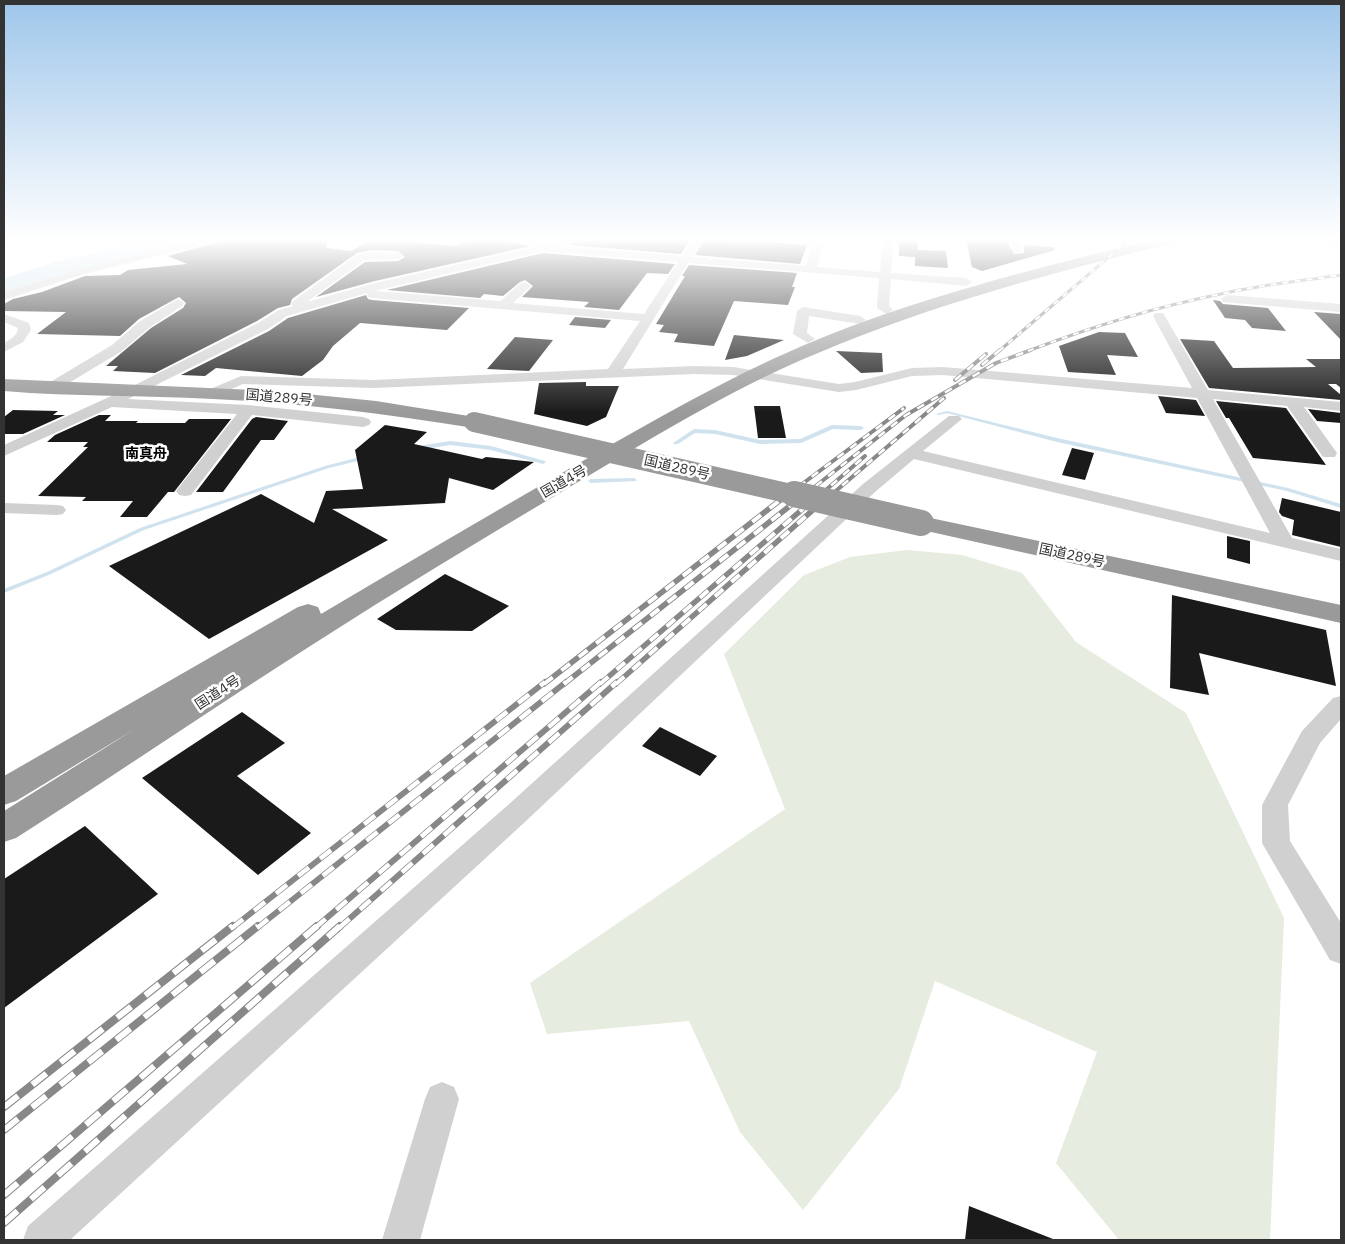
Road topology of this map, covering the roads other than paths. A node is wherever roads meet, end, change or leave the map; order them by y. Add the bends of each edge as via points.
1 (305, 297) edge
2 (337, 297) edge
3 (412, 297) edge
4 (513, 297) edge
5 (587, 297) dead end
6 (661, 297) edge
7 (884, 297) edge
8 (924, 297) edge
9 (952, 297) edge
10 (1227, 299) dead end
11 (178, 303) dead end
12 (504, 305) junction
13 (1341, 308) edge
14 (887, 310) junction
15 (575, 312) junction
16 (283, 313) junction
17 (1159, 316) dead end
18 (4, 318) edge
19 (648, 318) junction
20 (4, 348) edge
21 (733, 370) junction
22 (614, 373) junction
23 (756, 374) junction
24 (4, 385) edge
25 (52, 387) junction
26 (136, 390) junction
27 (213, 393) junction
28 (1202, 394) junction
29 (1292, 402) junction
30 (109, 403) junction
31 (1341, 406) edge
32 (248, 410) junction
33 (954, 419) dead end
34 (363, 422) dead end
35 (4, 451) edge
36 (910, 453) junction
37 (1330, 453) dead end
38 (184, 491) dead end
39 (4, 508) edge
40 (57, 510) dead end
41 (1285, 542) junction
42 (1341, 555) edge
43 (1341, 614) edge
44 (1341, 704) edge
45 (4, 792) edge
46 (4, 828) edge
47 (1341, 950) edge
48 (442, 1099) dead end
49 (42, 1240) edge
50 (401, 1240) edge

1 - 16 street
2 - 16 street
3 - 12 street
4 - 12 street
5 - 15 street
6 - 19 street
7 - 14 street via 883,308
8 - 14 highway, 国道4号
9 - 23 highway, 国道4号 via 808,350
10 - 13 street
11 - 25 street via 145,324 117,348
12 - 15 street via 529,303
14 - 21 highway, 国道4号
15 - 19 street
16 - 26 street
17 - 28 street
18 - 20 street via 24,326 25,331 23,336
19 - 22 street
21 - 22 street
21 - 23 street
21 - 45 highway, 国道4号 via 688,392 558,467
22 - 27 street via 374,384 241,380
23 - 28 street via 839,388 886,376 943,370
23 - 46 highway, 国道4号 via 463,540
24 - 25 highway, 国道289号
25 - 26 highway, 国道289号
26 - 27 highway, 国道289号
26 - 30 street
27 - 43 highway, 国道289号, bridge via 341,404 474,422
28 - 29 street
28 - 41 street
29 - 31 street
29 - 37 street
30 - 32 street
30 - 35 street
32 - 34 street
32 - 38 street
33 - 36 street
36 - 41 street
36 - 49 street via 517,813
39 - 40 street
41 - 42 street
44 - 47 street via 1311,737 1275,805 1276,843
48 - 50 street

